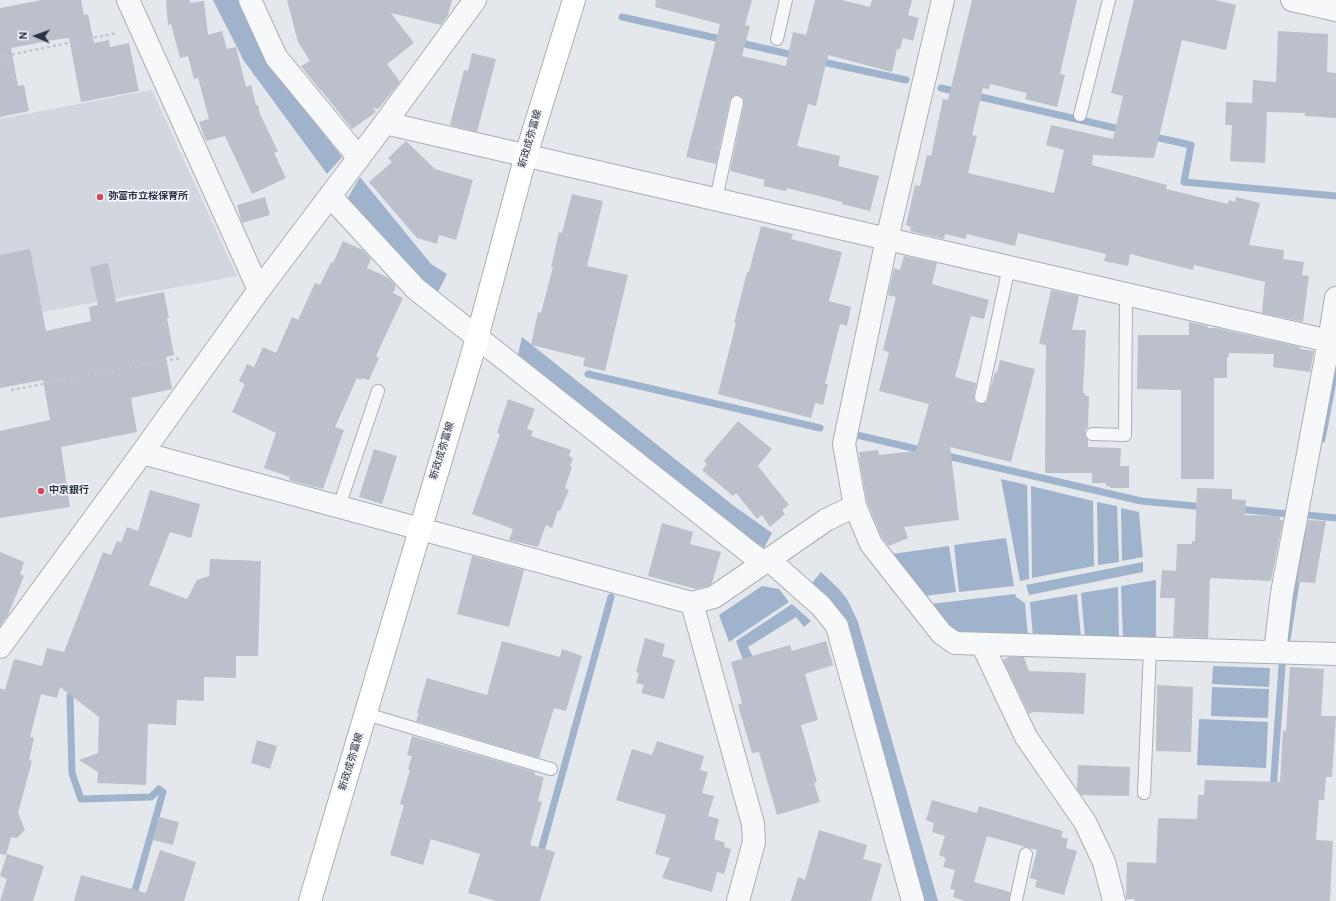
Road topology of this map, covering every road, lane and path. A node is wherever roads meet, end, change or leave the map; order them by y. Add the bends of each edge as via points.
1 (128, 0) edge
2 (250, 0) edge
3 (475, 0) edge
4 (574, 0) edge
5 (786, 0) edge
6 (943, 0) edge
7 (1109, 0) edge
8 (1292, 0) edge
9 (1336, 10) edge
10 (140, 28) junction
11 (777, 39) dead end
12 (0, 57) edge
13 (737, 102) dead end
14 (1080, 115) dead end
15 (385, 123) junction
16 (526, 155) junction
17 (359, 158) junction
18 (330, 196) junction
19 (716, 199) junction
20 (886, 238) junction
21 (1009, 267) junction
22 (259, 290) junction
23 (1126, 294) junction
24 (1336, 298) edge
25 (477, 338) junction
26 (1333, 341) edge
27 (215, 352) junction
28 (11, 390) dead end
29 (378, 391) dead end
30 (981, 397) dead end
31 (1092, 434) dead end
32 (142, 453) junction
33 (339, 506) junction
34 (855, 506) junction
35 (420, 528) junction
36 (766, 561) junction
37 (692, 603) junction
38 (982, 644) junction
39 (0, 647) edge
40 (1150, 649) junction
41 (1275, 652) junction
42 (1336, 654) edge
43 (366, 714) junction
44 (551, 769) dead end
45 (1144, 793) dead end
46 (1026, 854) dead end
47 (1014, 899) edge
48 (310, 901) edge
49 (738, 901) edge
50 (913, 901) edge
51 (1114, 901) edge

1 - 10 street
2 - 17 street via 276,57
3 - 15 street
4 - 16 main road, 新政成弥富線
5 - 11 lane
6 - 20 street
7 - 14 lane
8 - 9 street
10 - 12 path
10 - 22 street
13 - 19 lane
15 - 16 street
15 - 17 street
16 - 19 street
16 - 25 main road, 新政成弥富線
17 - 18 street
18 - 22 street
18 - 25 street via 416,289
19 - 20 street
20 - 21 street
20 - 34 street via 844,444
21 - 23 street
21 - 30 lane
22 - 27 street
23 - 26 street
23 - 31 lane via 1125,435
24 - 26 street
25 - 35 main road, 新政成弥富線
25 - 36 street
26 - 41 street via 1282,593
27 - 28 path
27 - 32 street
29 - 33 lane
32 - 33 street
32 - 39 street
33 - 35 street
34 - 36 street via 826,520
34 - 38 street via 871,544 942,634 955,643
35 - 37 street
35 - 43 main road, 新政成弥富線
36 - 37 street via 714,597
36 - 50 street via 821,606 837,626
37 - 49 street via 753,824 754,842
38 - 40 street
38 - 51 street via 1026,737 1085,822 1104,862
40 - 41 street
40 - 45 lane
41 - 42 street
43 - 44 lane
43 - 48 main road, 新政成弥富線
46 - 47 lane

